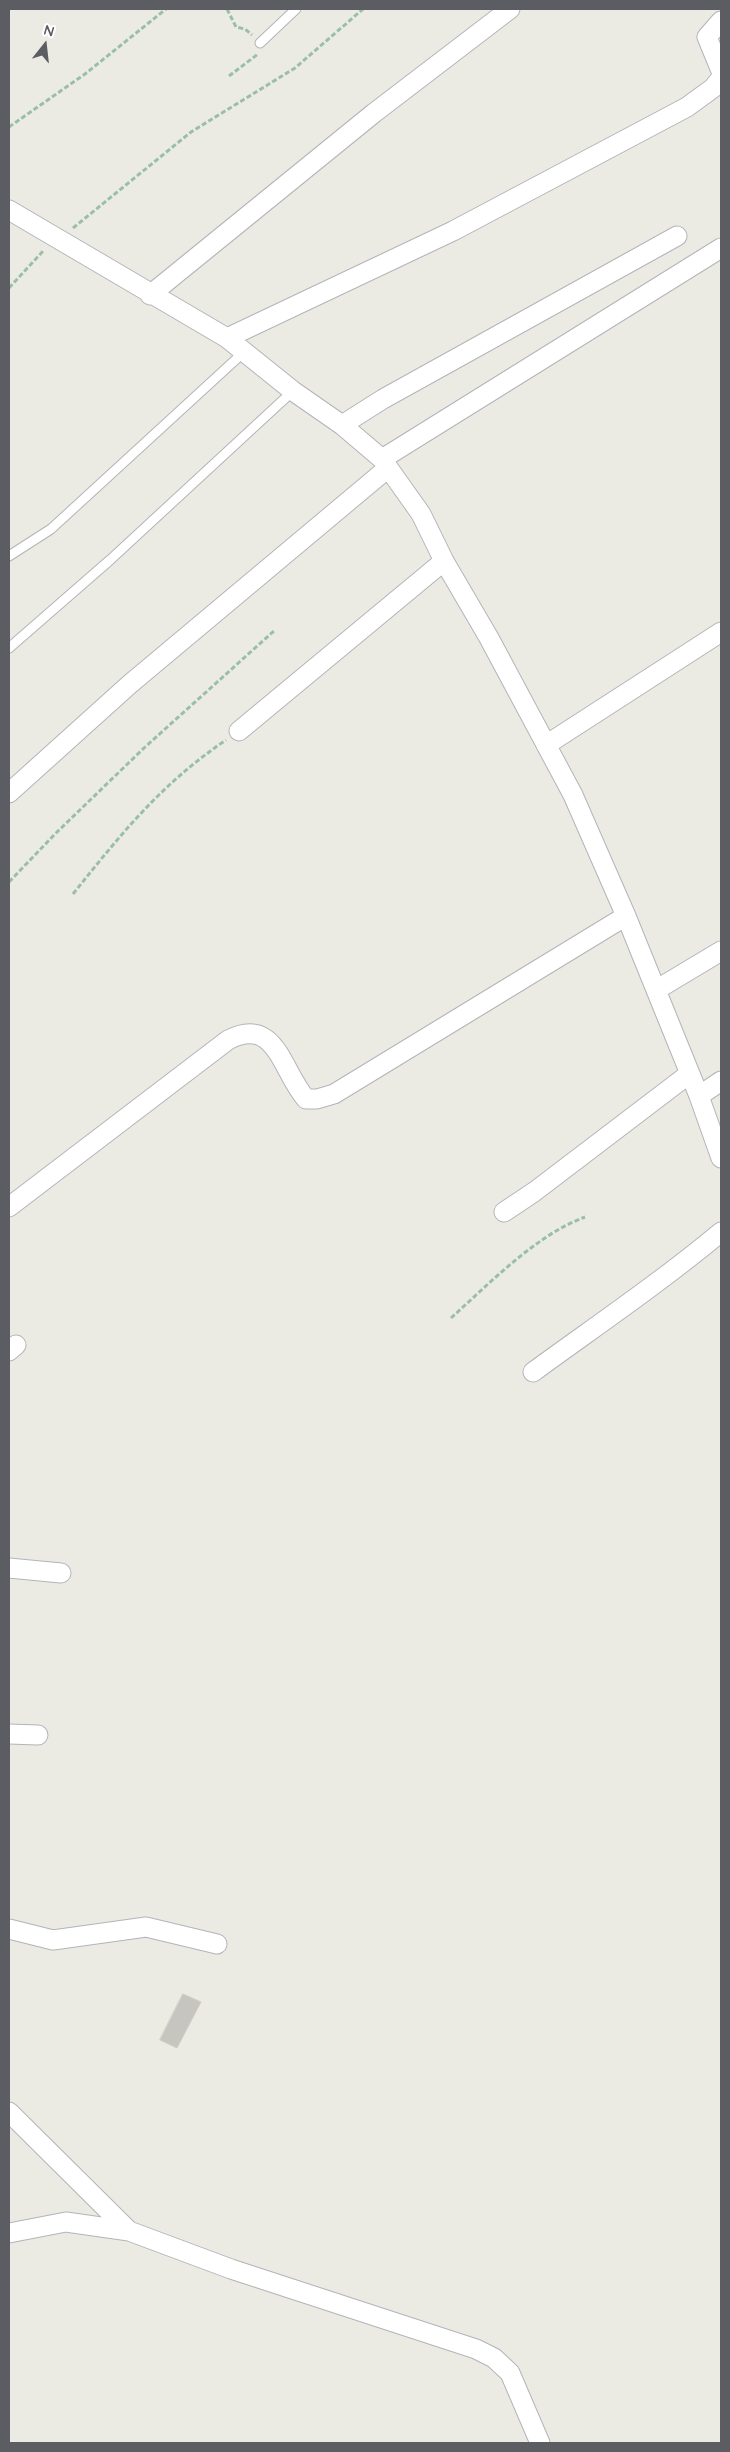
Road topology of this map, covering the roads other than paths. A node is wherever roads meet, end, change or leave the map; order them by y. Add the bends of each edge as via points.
1 (296, 9) edge
2 (510, 9) edge
3 (721, 21) edge
4 (260, 43) dead end
5 (721, 71) edge
6 (721, 78) edge
7 (9, 210) edge
8 (677, 236) dead end
9 (721, 248) edge
10 (150, 295) junction
11 (227, 338) junction
12 (244, 352) junction
13 (293, 391) junction
14 (342, 425) junction
15 (385, 464) junction
16 (9, 556) edge
17 (444, 561) junction
18 (721, 632) edge
19 (9, 648) edge
20 (239, 731) road end
21 (546, 745) junction
22 (9, 793) edge
23 (626, 916) junction
24 (721, 951) edge
25 (656, 990) junction
26 (690, 1074) junction
27 (721, 1081) edge
28 (699, 1096) junction
29 (721, 1158) edge
30 (9, 1207) edge
31 (504, 1212) dead end
32 (721, 1232) edge
33 (533, 1372) dead end
34 (9, 1568) edge
35 (61, 1573) dead end
36 (9, 1734) edge
37 (38, 1735) dead end
38 (9, 1929) edge
39 (217, 1944) dead end
40 (9, 2112) edge
41 (128, 2231) junction
42 (9, 2233) edge
43 (540, 2443) edge

1 - 4 lane
2 - 10 street via 374,113
3 - 5 street via 707,38
6 - 11 street via 687,107 461,227
7 - 10 street
8 - 14 street via 391,394
9 - 15 street
10 - 11 street
11 - 12 street
12 - 13 street
12 - 16 lane via 51,529
13 - 14 street
13 - 19 lane via 110,560
14 - 15 street
15 - 17 street via 421,514
15 - 22 street
17 - 20 street
17 - 21 street
18 - 21 street
21 - 23 street via 574,795
23 - 25 street
23 - 30 street via 334,1094 306,1099 268,1040 257,1033 237,1035
24 - 25 street
25 - 26 street
26 - 28 street
26 - 31 street
27 - 28 street
28 - 29 street
32 - 33 street via 670,1275
34 - 35 street
36 - 37 street
38 - 39 street via 53,1940 146,1927
40 - 41 street
41 - 42 street via 66,2222
41 - 43 street via 232,2269 476,2349 494,2358 510,2372

